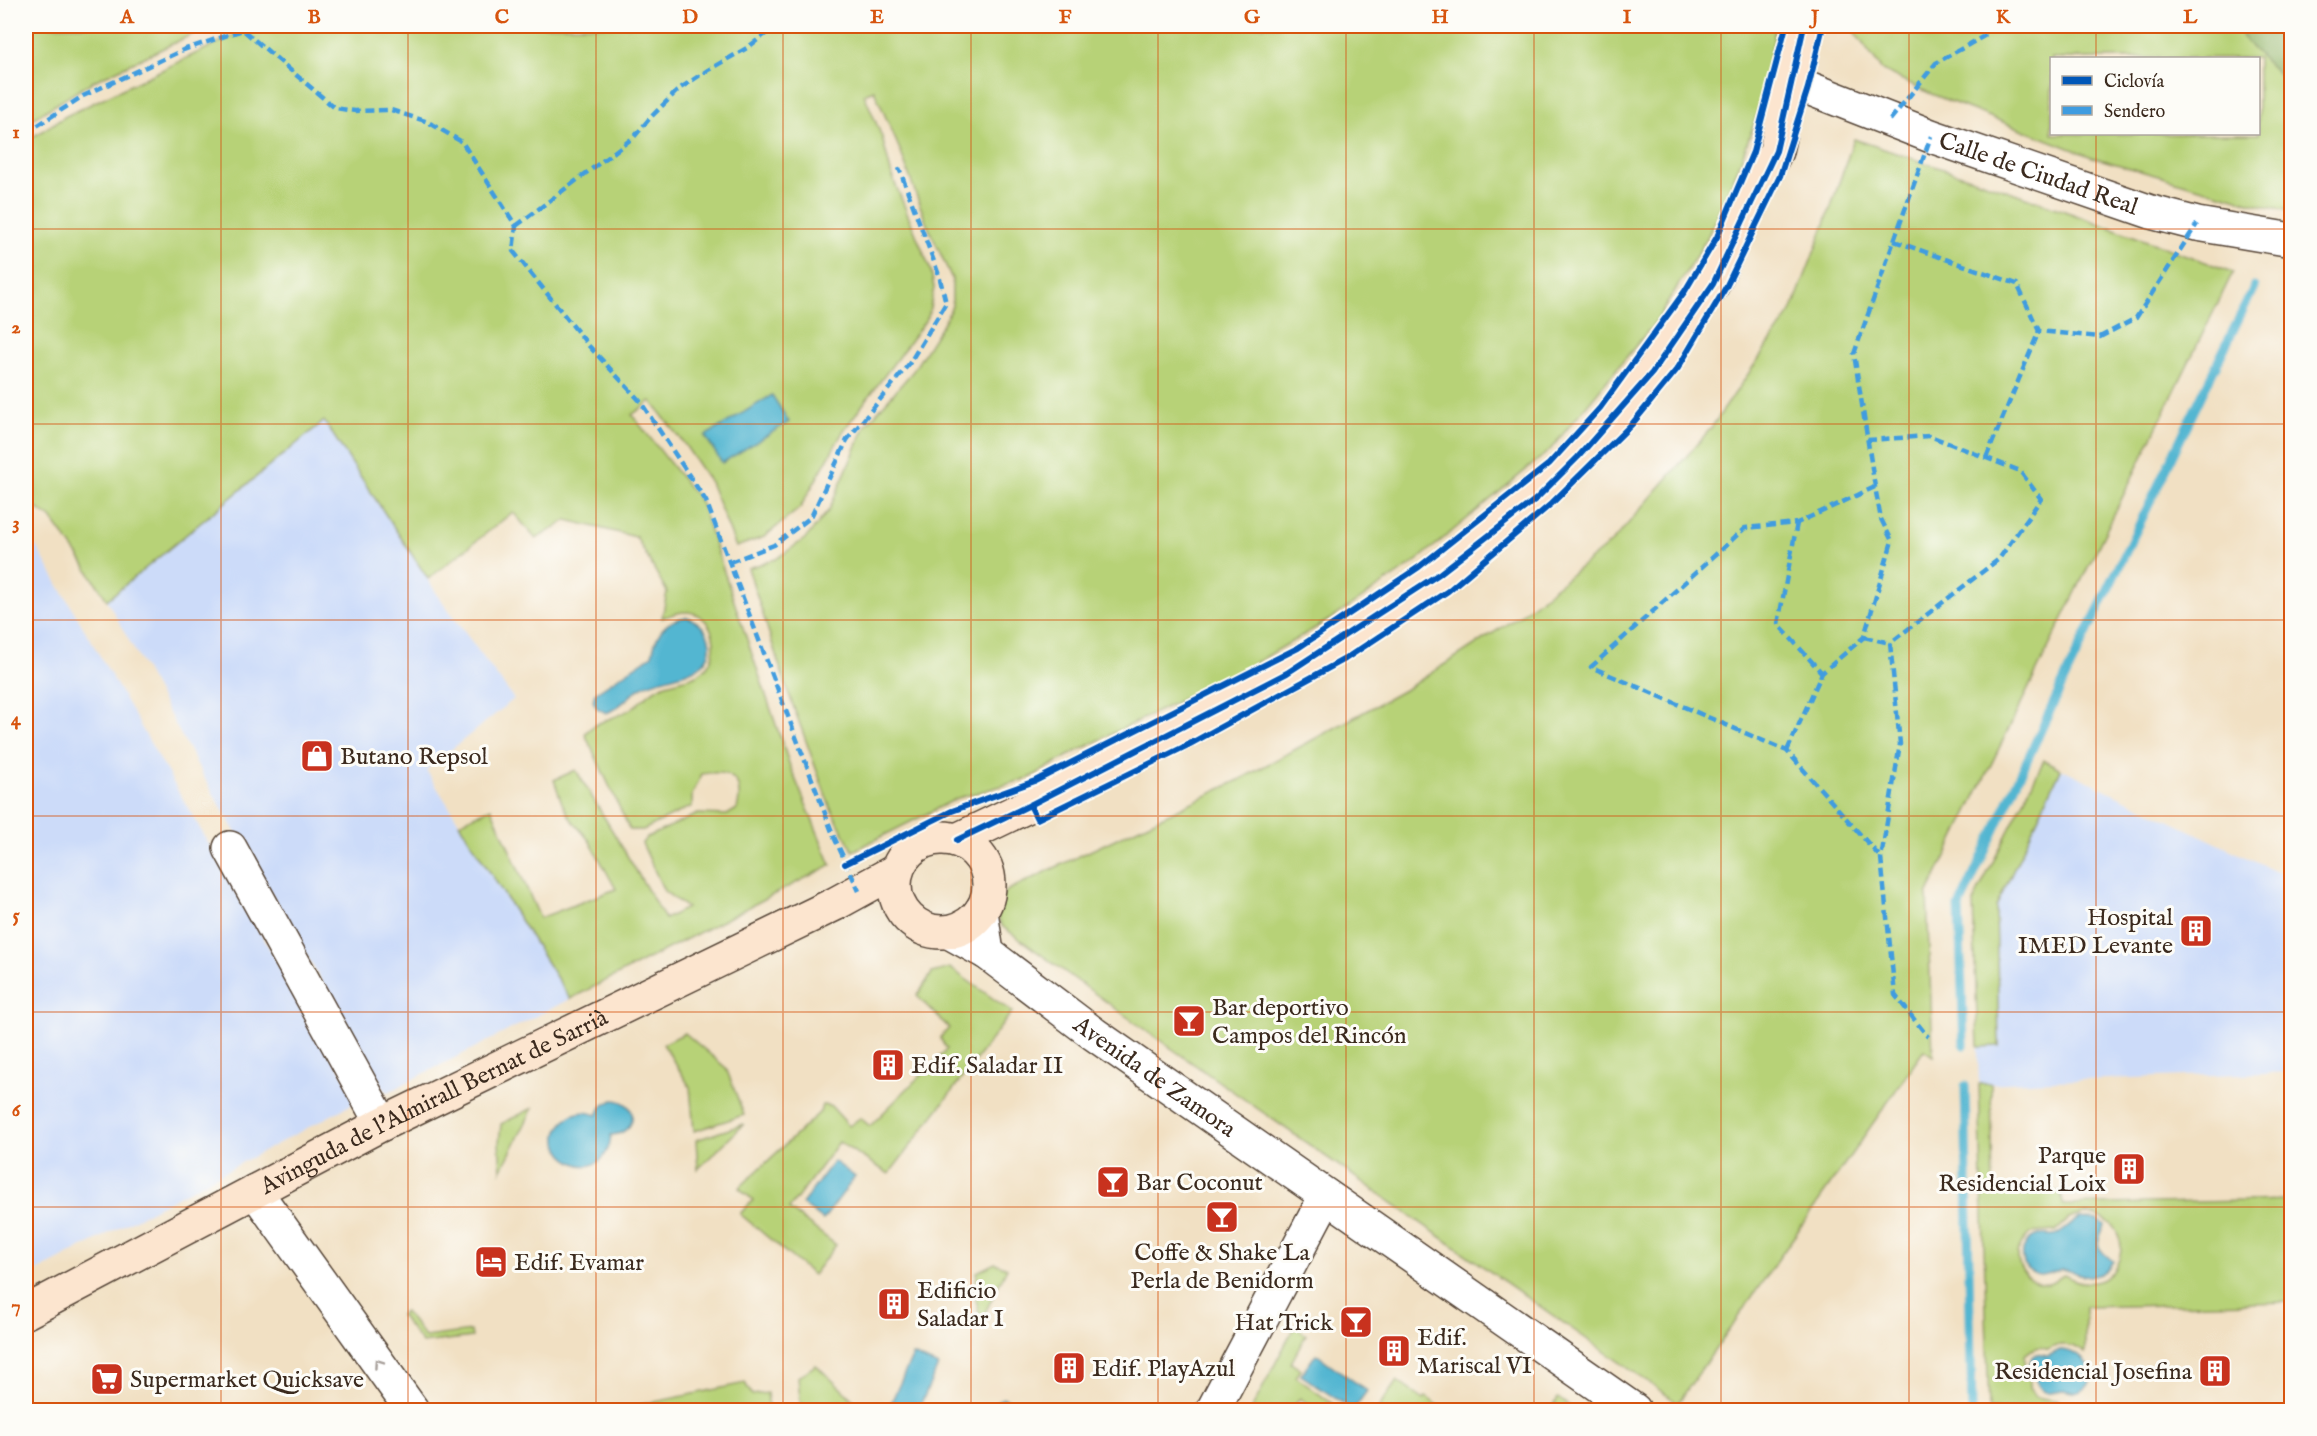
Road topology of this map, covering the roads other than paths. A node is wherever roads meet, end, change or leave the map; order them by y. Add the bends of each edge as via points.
1 (1804, 26) edge
2 (1793, 82) junction
3 (2292, 240) edge
4 (1005, 818) junction
5 (957, 840) junction
6 (230, 848) dead end
7 (897, 870) junction
8 (988, 874) junction
9 (846, 899) junction
10 (902, 911) junction
11 (981, 911) junction
12 (949, 932) junction
13 (987, 953) junction
14 (382, 1124) junction
15 (255, 1191) junction
16 (1326, 1196) junction
17 (26, 1312) edge
18 (412, 1410) edge
19 (1212, 1410) edge
20 (1634, 1410) edge

1 - 2 street
2 - 3 street, Calle de Ciudad Real via 1931,136 2151,212
2 - 4 street via 1776,151 1713,284 1652,373 1536,499 1439,574 1287,673
4 - 5 street
4 - 8 street
5 - 7 street via 926,840 912,848
5 - 8 street via 971,848
6 - 14 street
7 - 9 street, Avinguda de l'Almirall Bernat de Sarrià
7 - 10 street via 894,889
8 - 11 street via 989,889
9 - 10 street
9 - 14 street, Avinguda de l'Almirall Bernat de Sarrià
10 - 12 street via 919,927
11 - 12 street via 964,927
11 - 13 street
12 - 13 street, Avenida de Zamora
13 - 16 street, Avenida de Zamora via 1094,1034
14 - 15 street, Avinguda de l'Almirall Bernat de Sarrià
15 - 17 street, Avinguda de l'Almirall Bernat de Sarrià
18 -> 15 street
16 - 19 street
16 - 20 street, Avenida de Zamora

